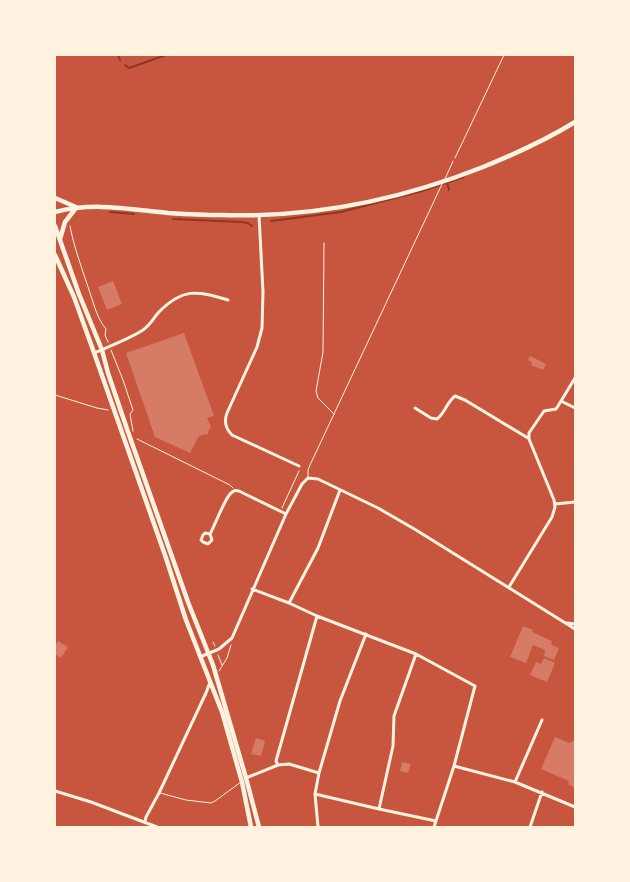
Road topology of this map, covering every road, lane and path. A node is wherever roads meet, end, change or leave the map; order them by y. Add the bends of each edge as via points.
1 (504, 55) edge
2 (575, 122) edge
3 (453, 161) joint
4 (55, 198) edge
5 (77, 207) junction
6 (55, 212) edge
7 (259, 215) junction
8 (65, 222) junction
9 (55, 226) edge
10 (60, 239) junction
11 (324, 243) dead end
12 (55, 255) edge
13 (228, 300) dead end
14 (110, 347) junction
15 (102, 350) junction
16 (94, 353) junction
17 (575, 378) edge
18 (55, 395) edge
19 (562, 401) junction
20 (415, 408) dead end
21 (575, 408) edge
22 (114, 409) junction
23 (334, 414) junction
24 (134, 433) dead end
25 (135, 437) dead end
26 (529, 438) junction
27 (300, 467) joint
28 (308, 478) junction
29 (235, 490) junction
30 (340, 490) junction
31 (575, 502) edge
32 (554, 504) junction
33 (280, 511) junction
34 (286, 514) junction
35 (210, 534) dead end
36 (508, 587) junction
37 (252, 589) junction
38 (289, 603) junction
39 (317, 616) junction
40 (564, 622) junction
41 (575, 624) edge
42 (575, 629) edge
43 (366, 634) junction
44 (232, 638) junction
45 (208, 654) junction
46 (416, 654) junction
47 (200, 656) junction
48 (218, 673) dead end
49 (210, 681) junction
50 (542, 720) dead end
51 (278, 764) junction
52 (454, 766) junction
53 (319, 773) junction
54 (244, 780) junction
55 (516, 782) junction
56 (55, 791) edge
57 (542, 792) junction
58 (160, 793) junction
59 (315, 794) junction
60 (575, 807) edge
61 (379, 809) junction
62 (436, 821) junction
63 (145, 822) junction
64 (157, 827) edge
65 (251, 827) edge
66 (259, 827) edge
67 (318, 827) edge
68 (434, 827) edge
69 (530, 827) edge

1 - 3 path
2 - 7 main road via 504,159 426,187 339,207
3 - 23 lane
4 - 5 main road
5 - 6 main road
5 - 7 main road via 224,216
5 - 8 main road
7 - 27 street via 262,328 225,425 232,435
8 - 10 main road
8 - 14 path via 70,226
9 - 10 main road
10 - 15 main road
11 - 23 lane via 323,352 316,391 318,398
12 - 16 main road
13 - 14 street via 200,293 183,295 167,304 144,329
14 - 15 street
14 - 24 path via 133,410 130,414
15 - 16 street
15 - 45 main road via 126,429
16 - 22 main road
17 - 19 street
18 - 22 path via 97,408
19 - 21 street
19 - 26 street via 556,409 544,411
20 - 26 street via 437,418 455,396
22 - 47 main road
23 - 28 lane via 309,468
25 - 29 path
26 - 32 street
27 - 33 path
28 - 30 street via 318,479
28 - 34 street
29 - 33 street
29 - 35 street via 227,498
30 - 36 street via 378,508
30 - 38 street via 316,554
31 - 32 street
32 - 36 street via 552,517
33 - 34 street
34 - 37 street
36 - 40 street
37 - 38 street
37 - 44 street
38 - 39 street
39 - 43 street
39 - 51 street via 276,761
40 - 41 street
40 - 42 street
43 - 46 street
43 - 53 street via 340,701
44 - 45 street via 219,650
44 - 48 path
45 - 47 street
45 - 54 main road
46 - 52 street via 475,686
46 - 61 street via 394,716 393,746
47 - 49 main road
49 - 54 main road
49 - 58 street
50 - 55 street
51 - 53 street
51 - 54 street
52 - 55 street
52 - 62 street
53 - 59 street
54 - 58 lane via 211,803
54 - 65 main road
54 - 66 main road
55 - 57 street
56 - 63 street
57 - 60 street
57 - 69 street
58 - 63 street
59 - 61 street
59 - 67 street
61 - 62 street
62 - 68 street
63 - 64 street

